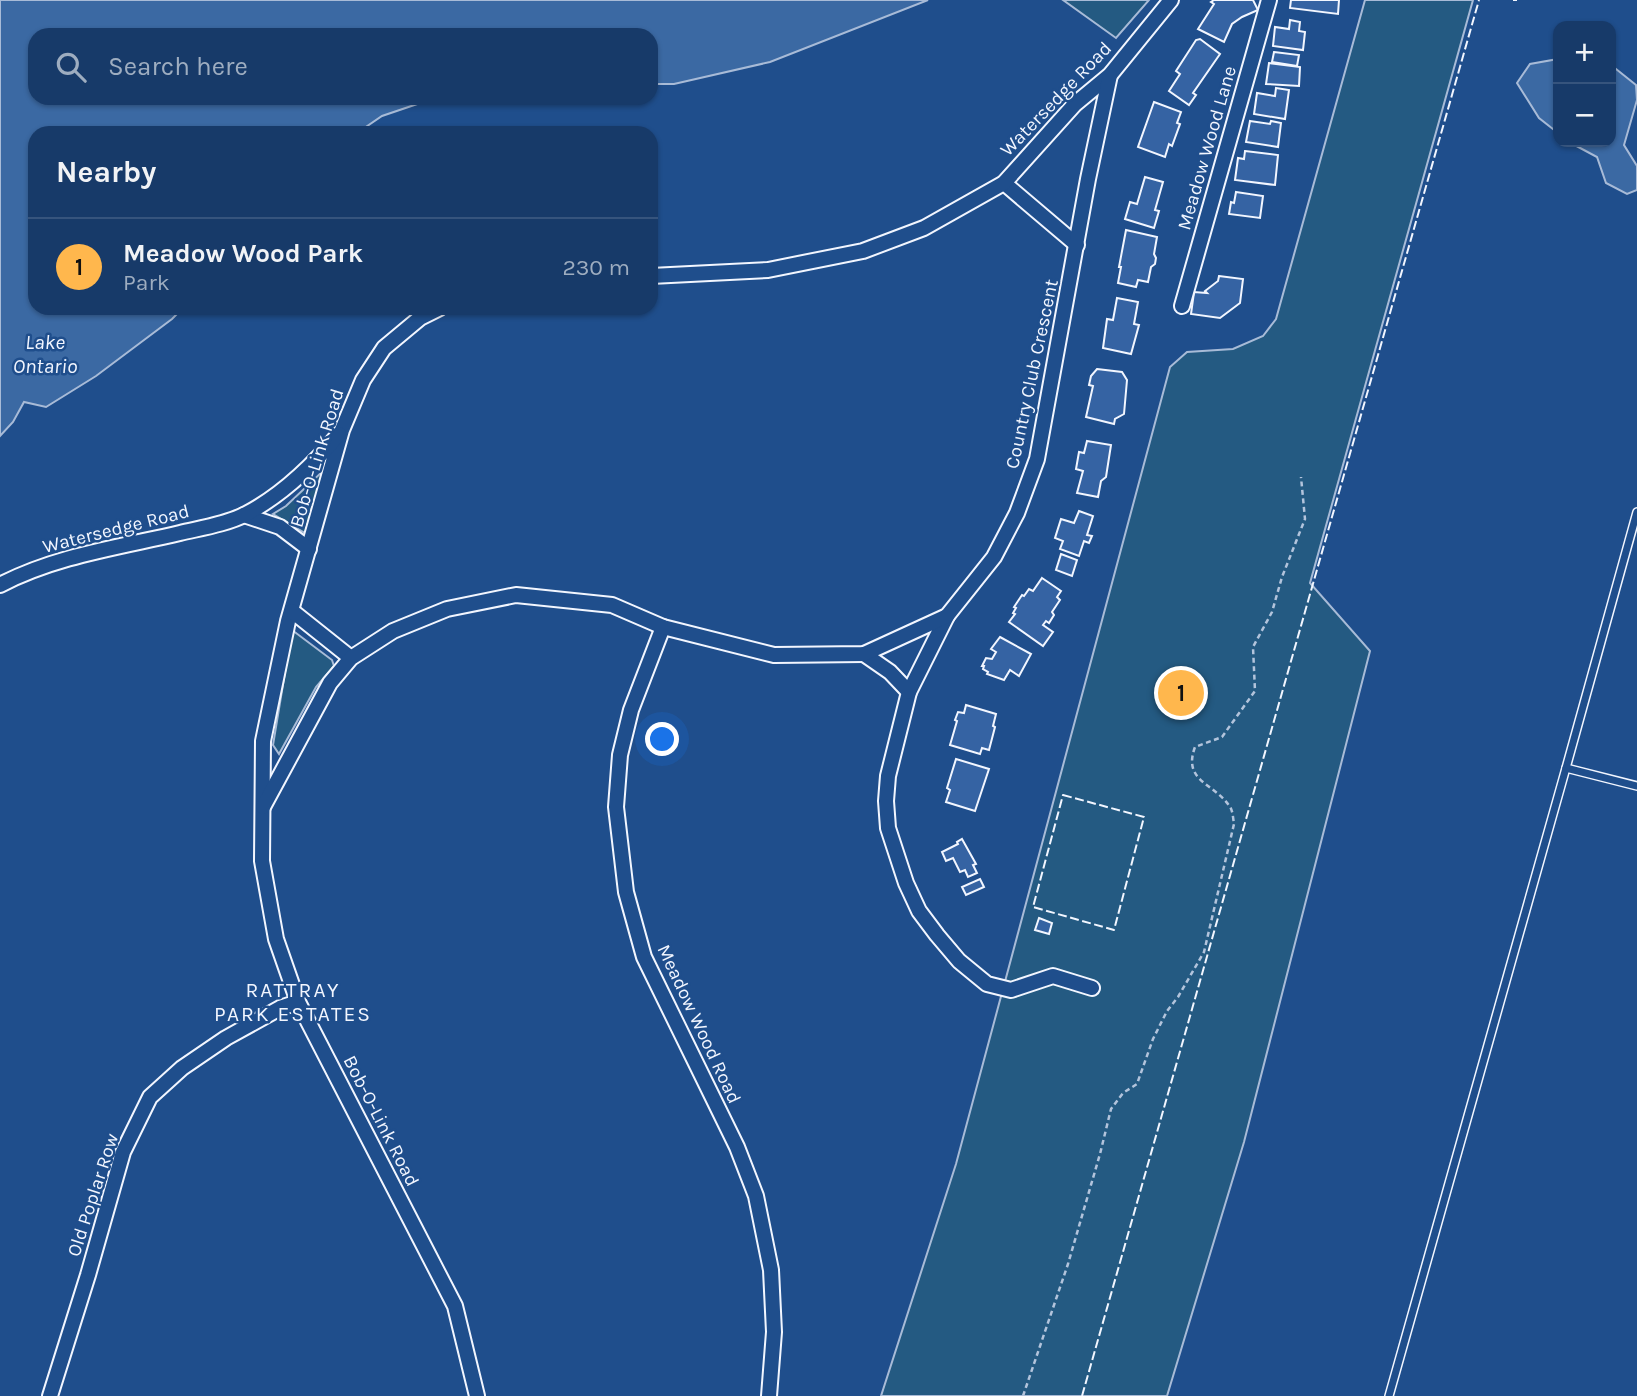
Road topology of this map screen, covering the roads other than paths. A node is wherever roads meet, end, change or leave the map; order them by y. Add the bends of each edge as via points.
1 (1171, 0) edge
2 (1269, 0) edge
3 (1110, 75) junction
4 (1003, 183) junction
5 (1077, 245) junction
6 (658, 276) edge
7 (1182, 306) dead end
8 (426, 315) edge
9 (342, 430) junction
10 (1637, 512) edge
11 (244, 515) junction
12 (309, 549) junction
13 (0, 585) edge
14 (292, 611) junction
15 (947, 616) junction
16 (663, 627) junction
17 (864, 654) junction
18 (351, 658) junction
19 (909, 692) junction
20 (1566, 768) junction
21 (1637, 786) edge
22 (263, 807) junction
23 (1092, 988) dead end
24 (298, 1002) junction
25 (50, 1396) edge
26 (477, 1396) edge
27 (769, 1396) edge
28 (1389, 1396) edge

1 - 3 street, Watersedge Road
2 - 7 street, Meadow Wood Lane
3 - 4 street, Watersedge Road via 1075,104
3 - 5 street, Country Club Crescent
4 - 5 street, Watersedge Road
4 - 6 street via 924,228 863,251 768,270
5 - 15 street, Country Club Crescent via 1037,459 994,557
8 - 9 street, Bob-O-Link Road via 384,348 363,380
9 - 11 street, Watersedge Road via 321,456 271,499
9 - 12 street, Bob-O-Link Road
10 - 20 lane
11 - 12 street via 280,527
11 - 13 street, Watersedge Road via 50,564
12 - 14 street, Bob-O-Link Road
14 - 18 street
14 - 22 street, Bob-O-Link Road via 263,741
15 - 17 street, Country Club Crescent
15 - 19 street
16 - 17 street, Country Club Crescent via 774,655
16 - 18 street, Country Club Crescent via 612,605 516,595 447,609 393,631
16 - 27 street, Meadow Wood Road via 631,710 620,755 616,807 626,892 644,957 737,1147 756,1196 771,1270 774,1332
17 - 19 street
18 - 22 street, Country Club Crescent via 330,682
19 - 23 street via 886,802 888,828 919,911 959,961 987,984 1011,990 1054,976
20 - 21 lane
20 - 28 lane
22 - 24 street, Bob-O-Link Road via 262,861 268,898 276,939
24 - 25 street, Old Poplar Row via 226,1038 150,1097 123,1153
24 - 26 street, Bob-O-Link Road via 455,1306

